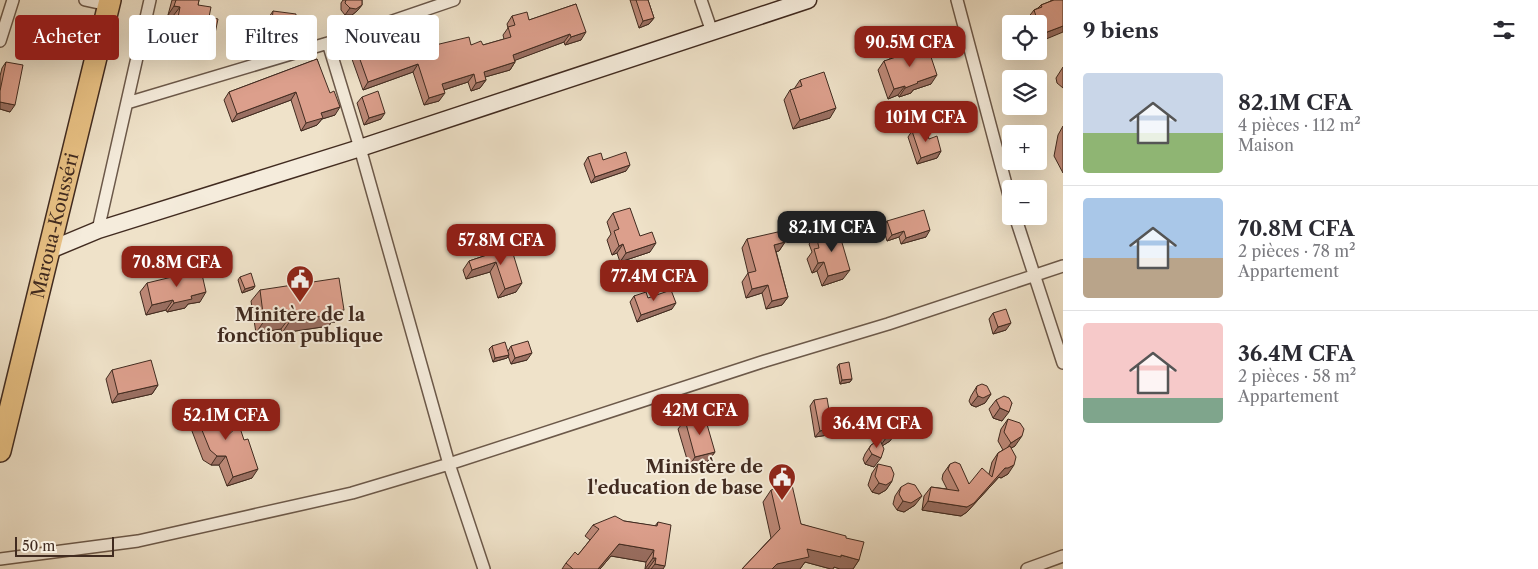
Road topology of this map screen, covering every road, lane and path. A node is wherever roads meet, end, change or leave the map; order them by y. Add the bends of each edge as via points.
1 (13, 0) edge
2 (85, 0) edge
3 (150, 0) edge
4 (454, 0) edge
5 (701, 0) edge
6 (808, 0) edge
7 (957, 0) edge
8 (109, 3) edge
9 (410, 15) edge
10 (712, 32) junction
11 (0, 41) edge
12 (327, 43) edge
13 (333, 60) edge
14 (127, 103) junction
15 (360, 148) junction
16 (1005, 180) edge
17 (1018, 225) edge
18 (98, 230) junction
19 (50, 250) junction
20 (1063, 266) edge
21 (1033, 276) junction
22 (1063, 363) edge
23 (0, 451) edge
24 (449, 464) junction
25 (1063, 556) edge
26 (0, 559) edge
27 (484, 569) edge
28 (1027, 569) edge

1 - 11 street
2 - 8 street
3 - 14 street
4 - 9 street
5 - 10 street
6 - 10 street
7 - 16 street
8 - 19 highway, Maroua-Kousséri
10 - 15 street
12 - 14 street
13 - 15 street
14 - 18 street
15 - 18 street
15 - 24 street
17 - 21 street
18 - 19 street
19 - 23 highway, Maroua-Kousséri
20 - 21 street
21 - 22 street
21 - 24 street
24 - 26 street via 352,493 138,541
24 - 27 street
25 - 28 street

